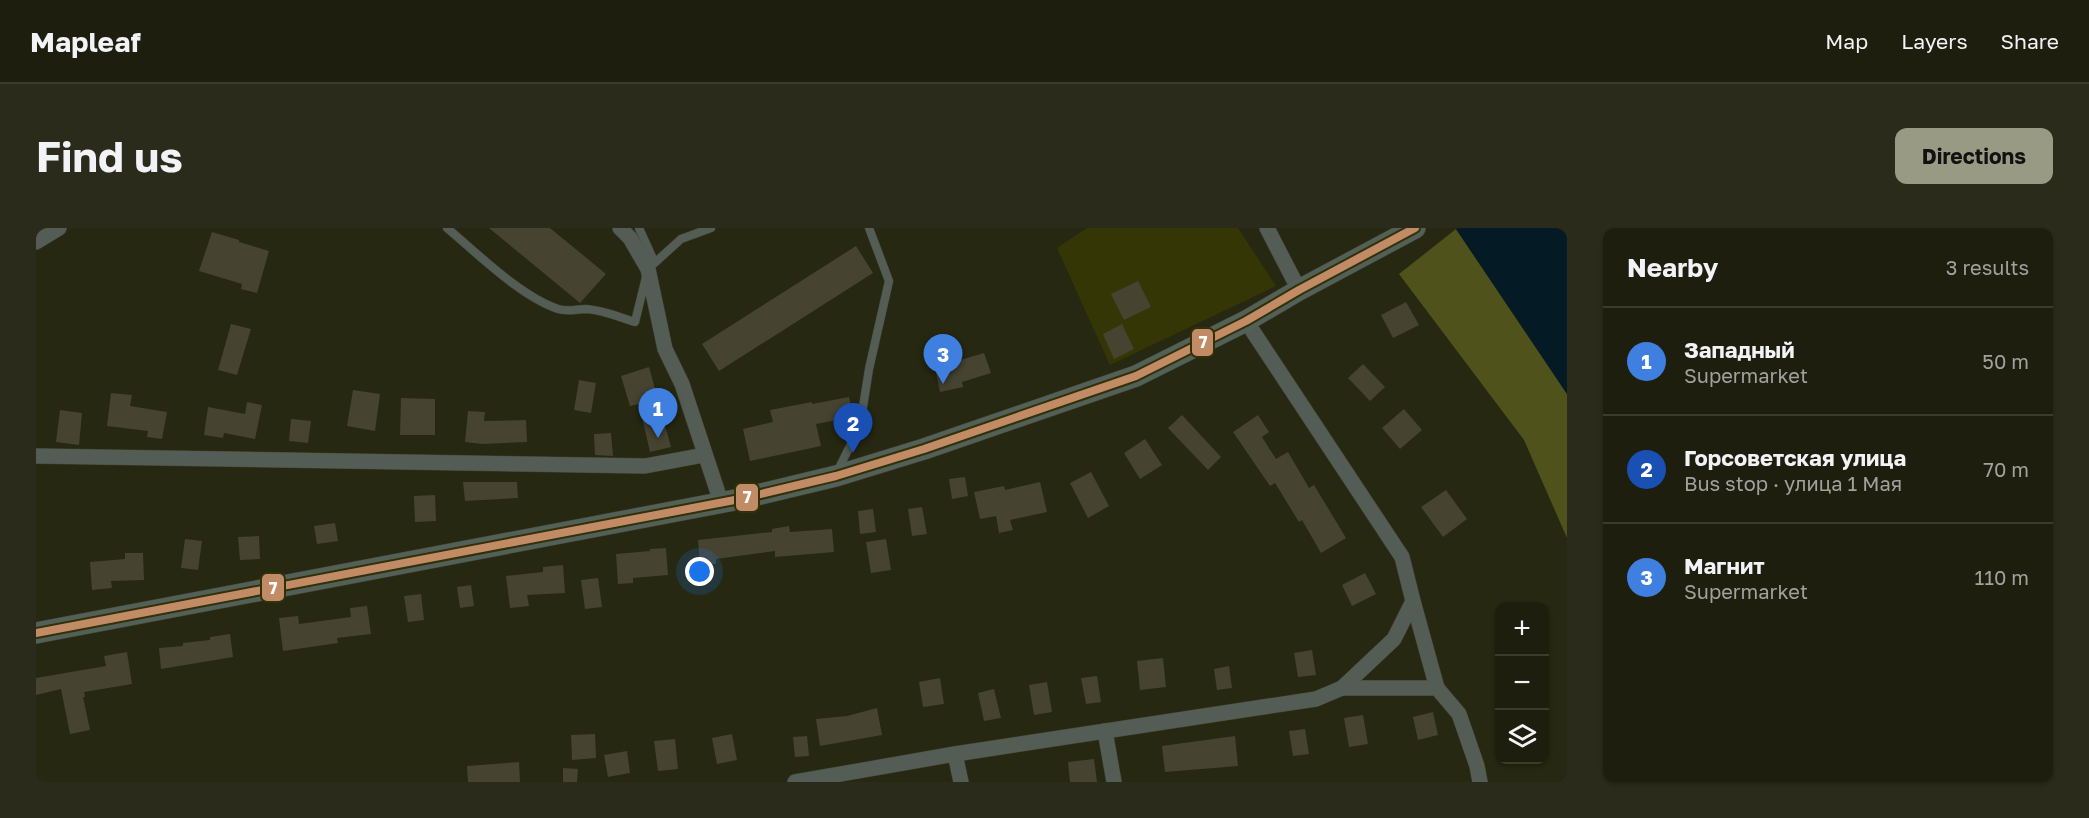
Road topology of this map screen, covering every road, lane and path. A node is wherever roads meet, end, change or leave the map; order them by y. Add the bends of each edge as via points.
1 (59, 228) edge
2 (447, 228) edge
3 (620, 228) edge
4 (639, 228) edge
5 (711, 228) edge
6 (869, 228) edge
7 (1267, 228) edge
8 (1406, 233) edge
9 (36, 242) edge
10 (651, 265) junction
11 (1299, 290) junction
12 (1246, 321) junction
13 (704, 455) junction
14 (36, 456) edge
15 (836, 476) junction
16 (721, 502) junction
17 (1413, 601) junction
18 (36, 633) edge
19 (1342, 688) junction
20 (1437, 688) junction
21 (1105, 731) junction
22 (955, 754) junction
23 (799, 782) edge
24 (961, 782) edge
25 (1114, 782) edge
26 (1480, 782) edge

1 - 9 street
2 - 10 lane via 522,290 561,310 588,309 635,322
3 - 10 street
4 - 10 lane
5 - 10 lane via 681,239
6 - 15 lane via 889,281 860,426
7 - 11 street
8 - 11 main road
10 - 13 street via 665,349
11 - 12 main road
12 - 15 main road via 1136,376
12 - 17 street via 1402,557
13 - 14 street via 645,466
13 - 16 street
15 - 16 main road
16 - 18 main road
17 - 19 street via 1394,639
17 - 20 street
19 - 20 street
19 - 21 street via 1316,699
20 - 26 street via 1459,714
21 - 22 street
21 - 25 street
22 - 23 street
22 - 24 street

